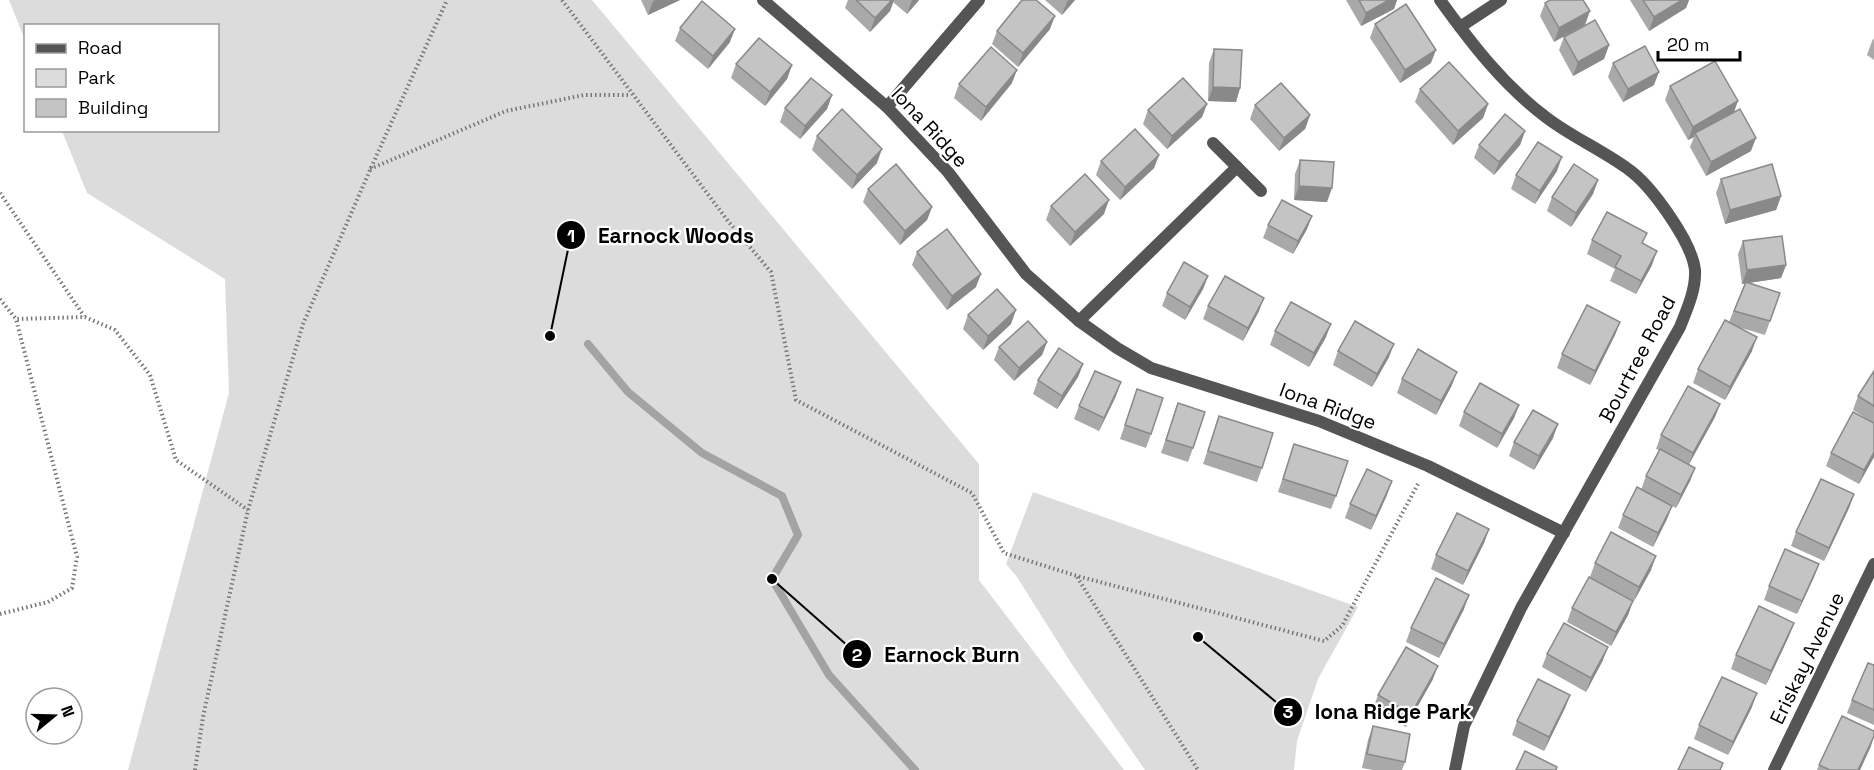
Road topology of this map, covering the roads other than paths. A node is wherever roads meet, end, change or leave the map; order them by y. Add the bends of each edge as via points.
1 (763, 0) edge
2 (980, 0) edge
3 (1440, 0) edge
4 (1501, 0) edge
5 (1460, 27) junction
6 (887, 107) junction
7 (1213, 143) dead end
8 (1237, 167) junction
9 (1261, 190) dead end
10 (1079, 321) junction
11 (1564, 533) junction
12 (1874, 564) edge
13 (1455, 770) edge
14 (1774, 770) edge

1 - 6 street, Iona Ridge
2 - 6 street
3 - 5 street, Bourtree Road
4 - 5 street
5 - 11 street, Bourtree Road via 1509,86 1548,119 1630,170 1656,194 1688,249 1695,269 1692,296 1680,327
6 - 10 street, Iona Ridge via 948,172 1026,274
7 - 8 street
8 - 9 street
8 - 10 street
10 - 11 street, Iona Ridge via 1151,368 1319,421 1428,466
11 - 13 street, Bourtree Road via 1521,608 1464,726
12 - 14 street, Eriskay Avenue

